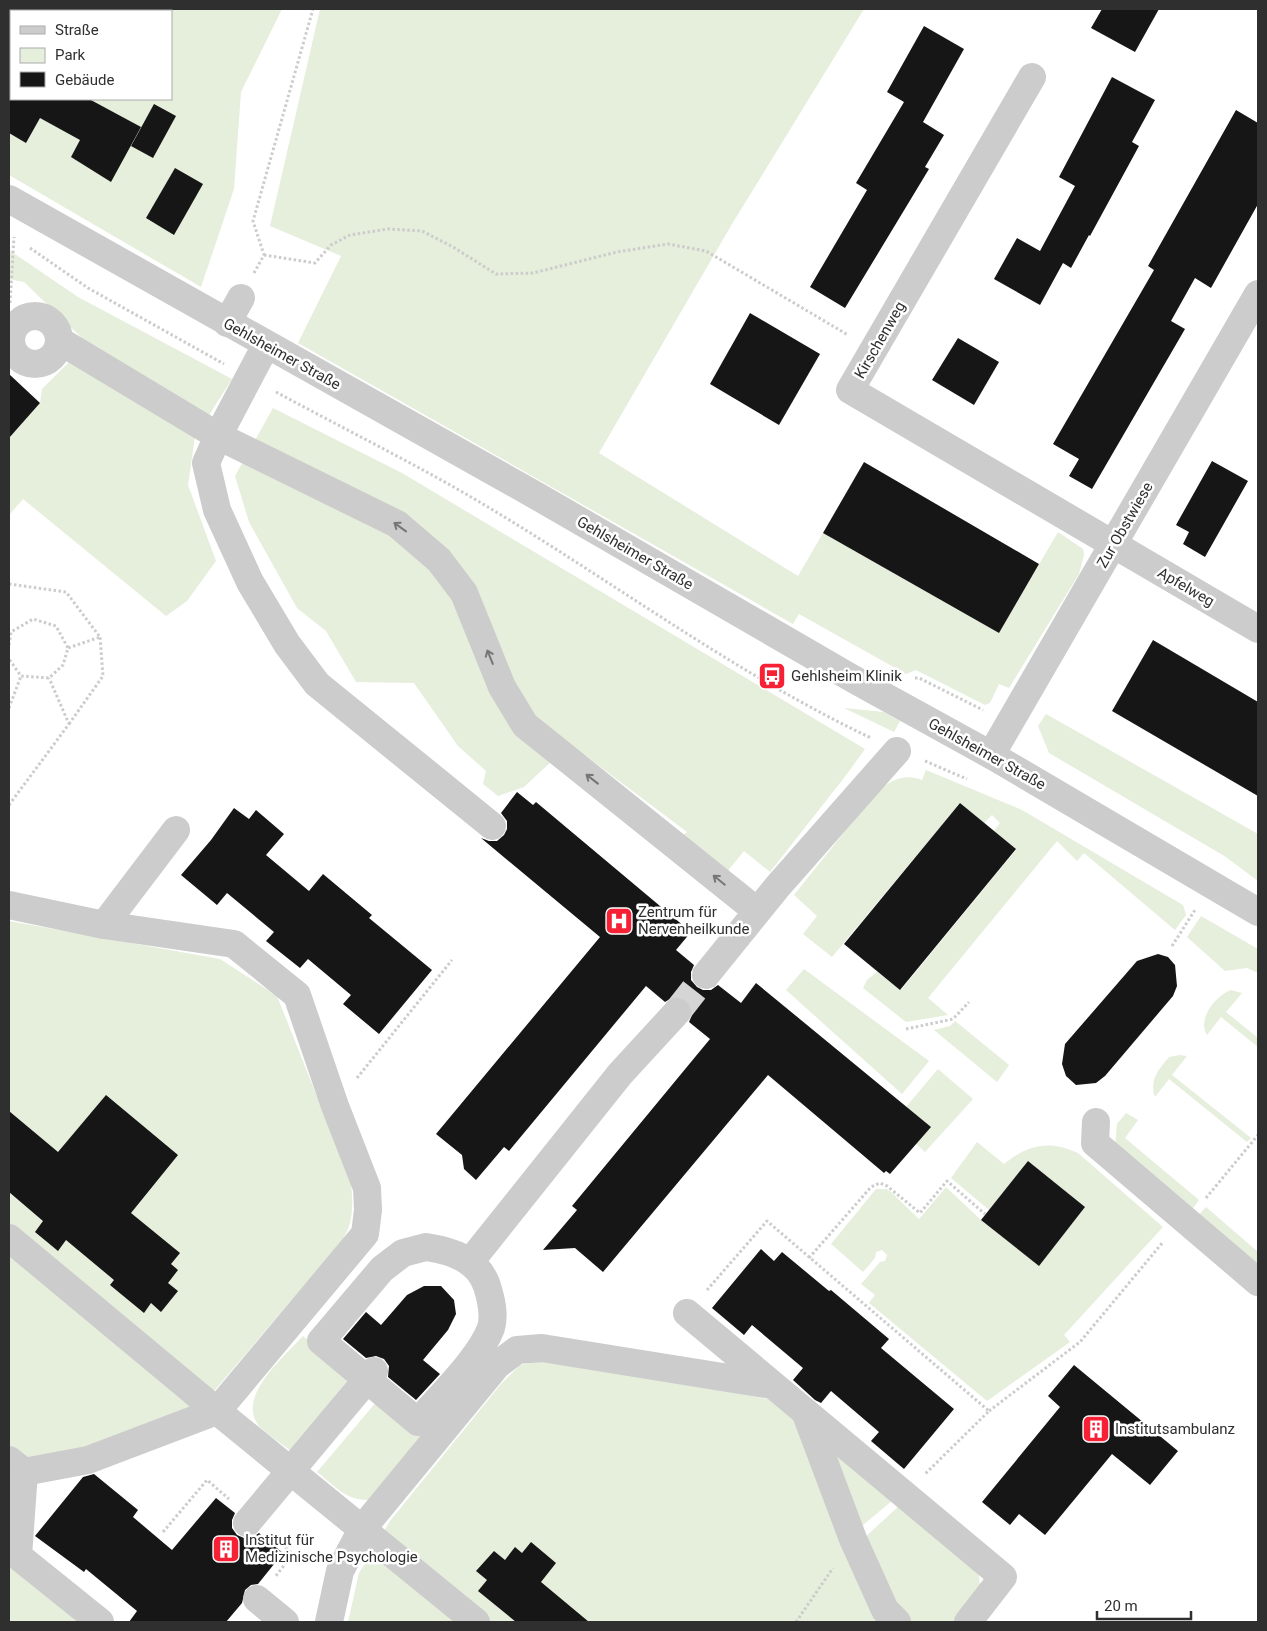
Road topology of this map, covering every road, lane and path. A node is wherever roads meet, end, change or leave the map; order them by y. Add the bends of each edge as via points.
1 (313, 9) edge
2 (1032, 77) dead end
3 (9, 199) edge
4 (9, 234) edge
5 (14, 237) junction
6 (21, 242) dead end
7 (29, 247) dead end
8 (264, 255) junction
9 (1258, 294) edge
10 (241, 298) joint
11 (16, 307) edge
12 (227, 323) junction
13 (60, 341) junction
14 (266, 345) junction
15 (874, 350) junction
16 (249, 378) junction
17 (218, 436) junction
18 (1114, 546) junction
19 (9, 584) edge
20 (1258, 629) edge
21 (10, 632) edge
22 (100, 637) junction
23 (9, 645) edge
24 (68, 648) junction
25 (9, 659) edge
26 (21, 676) junction
27 (49, 678) junction
28 (911, 679) dead end
29 (9, 708) edge
30 (69, 724) junction
31 (1008, 724) junction
32 (897, 750) junction
33 (991, 755) junction
34 (976, 782) dead end
35 (9, 805) edge
36 (492, 826) dead end
37 (176, 830) dead end
38 (1199, 903) dead end
39 (9, 905) edge
40 (757, 911) junction
41 (1258, 912) edge
42 (104, 925) junction
43 (1172, 946) dead end
44 (452, 960) dead end
45 (706, 975) tunnel mouth
46 (969, 1002) dead end
47 (677, 1012) tunnel mouth
48 (906, 1029) dead end
49 (335, 1106) junction
50 (1096, 1122) dead end
51 (1258, 1135) edge
52 (985, 1214) dead end
53 (1185, 1220) junction
54 (9, 1238) edge
55 (809, 1258) junction
56 (470, 1262) junction
57 (1258, 1282) edge
58 (687, 1313) joint
59 (370, 1375) junction
60 (772, 1385) junction
61 (989, 1410) junction
62 (217, 1411) junction
63 (806, 1414) junction
64 (16, 1466) edge
65 (292, 1470) junction
66 (904, 1494) junction
67 (247, 1523) dead end
68 (362, 1529) junction
69 (853, 1539) junction
70 (257, 1599) dead end
71 (100, 1622) edge
72 (286, 1622) edge
73 (329, 1622) edge
74 (476, 1622) edge
75 (796, 1622) edge
76 (897, 1622) edge
77 (968, 1622) edge

1 - 8 path via 253,221
2 - 15 street, Kirschenweg
3 - 12 street, Gehlsheimer Straße
4 - 5 path
5 - 6 path
5 - 11 path
7 - 16 path via 88,288
8 - 10 path
8 - 15 path via 315,263 331,245 350,235 388,229 422,231 496,274 523,274 668,244 706,251
9 - 18 street, Zur Obstwiese
10 - 12 street
11 - 13 street via 43,316 55,326
11 - 13 street via 9,343 17,358 32,365 48,361 56,353
12 - 14 street, Gehlsheimer Straße
13 - 17 street
14 - 16 street
14 - 33 street, Gehlsheimer Straße
15 - 18 street, Kirschenweg via 850,390
16 - 17 street
16 - 32 path via 460,490 711,648 826,716
17 - 36 street via 206,464 217,510 250,582 287,644 317,684
40 -> 17 street via 525,726 502,688 464,593 439,560 397,524
18 - 20 street, Apfelweg
18 - 31 street, Zur Obstwiese
19 - 22 path via 66,592
21 - 23 path
21 - 24 path via 33,619 56,626
22 - 24 path
22 - 30 path via 103,676
24 - 27 path via 63,665
25 - 26 path
26 - 27 path
26 - 29 path
27 - 30 path
28 - 31 path via 919,678
30 - 35 path
31 - 33 street, Zur Obstwiese
32 - 34 path
32 - 40 street
33 - 41 street, Gehlsheimer Straße
37 - 42 street
38 - 43 path
39 - 42 street
40 - 45 street
42 - 49 street via 234,944 297,995
44 - 49 path
46 - 48 path via 953,1020
47 - 56 street via 620,1074
49 - 62 street via 367,1188 365,1234
50 - 53 street via 1095,1143
51 - 53 path
52 - 55 path via 947,1181 920,1213 880,1183 871,1187
53 - 57 street
53 - 61 path via 1080,1342
54 - 62 street
55 - 58 path via 767,1221
55 - 61 path
56 - 59 street via 450,1250 426,1247 403,1253 382,1269 321,1341
56 - 59 street via 485,1279 492,1301 492,1326 480,1351 418,1422
58 - 60 street
59 - 65 street
60 - 63 street
60 - 68 street via 542,1348 517,1350 497,1365
61 - 66 path
62 - 64 street via 88,1460
62 - 65 street
63 - 66 street
63 - 69 street
64 - 71 street via 18,1556
65 - 67 street
65 - 68 street
66 - 77 street via 1003,1577
68 - 73 street via 340,1571
68 - 74 street
69 - 75 path
69 - 76 street via 885,1610
70 - 72 street

